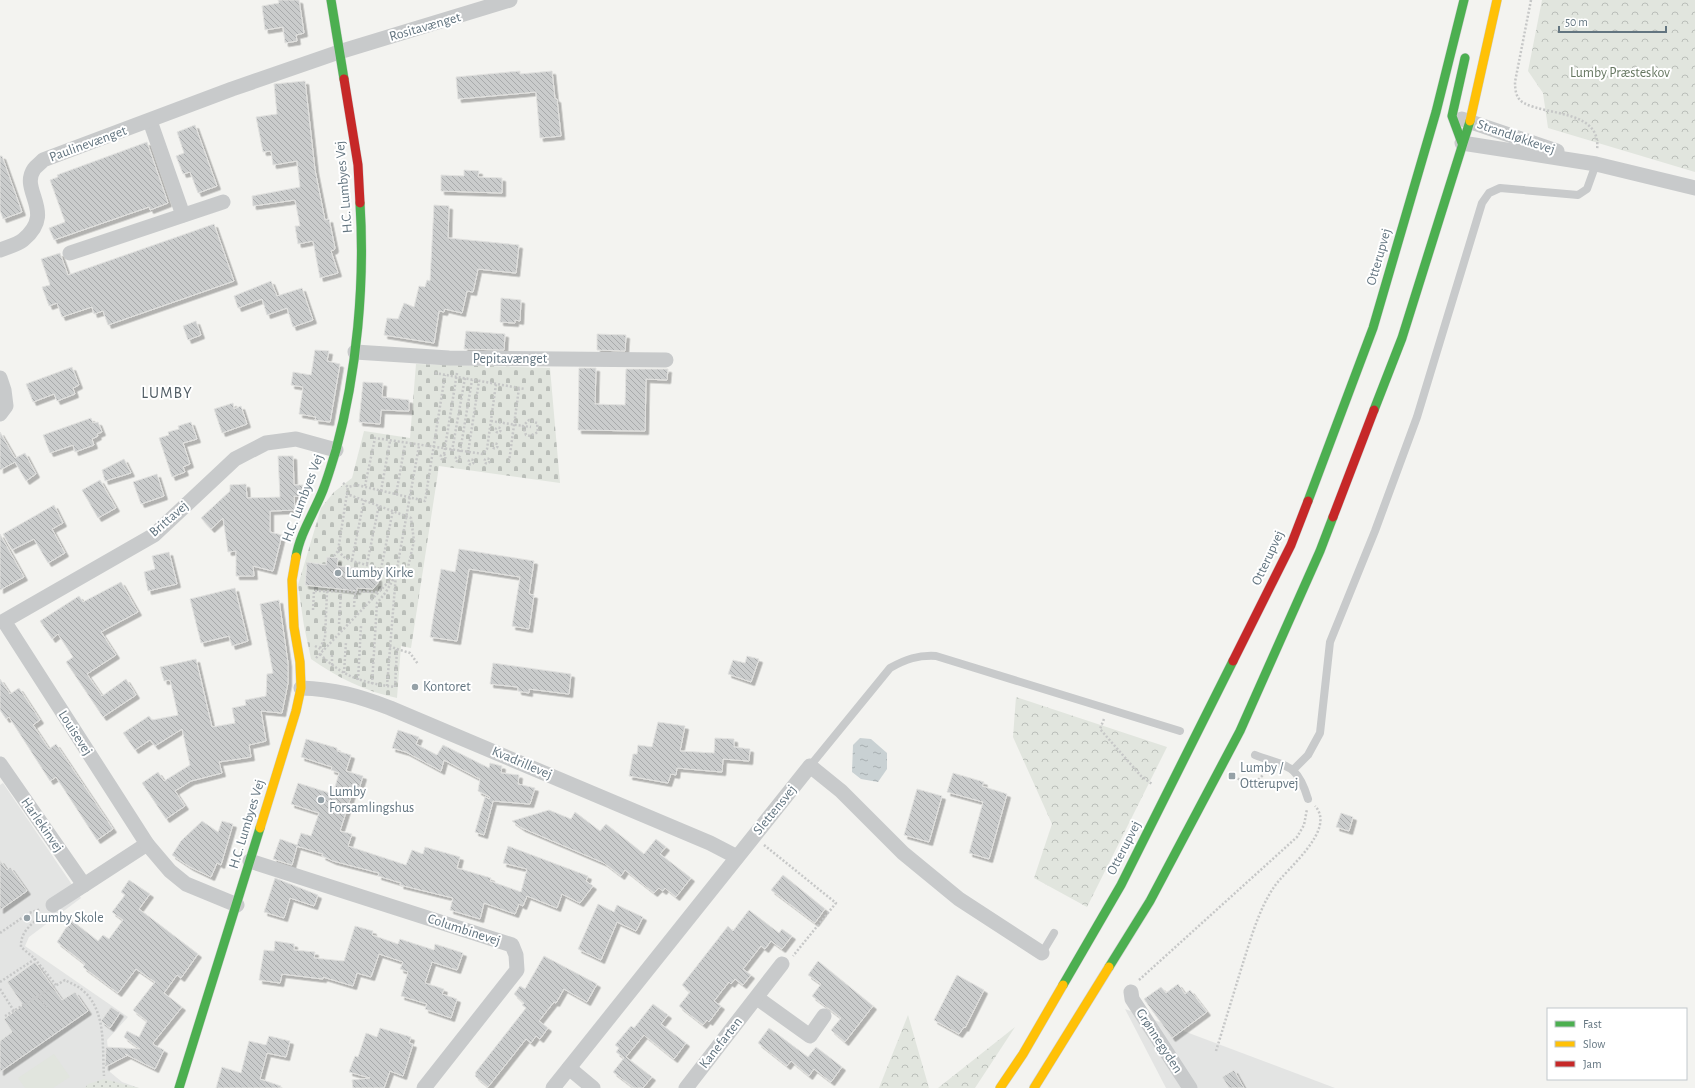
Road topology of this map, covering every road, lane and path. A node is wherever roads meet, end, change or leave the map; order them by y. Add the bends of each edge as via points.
1 (331, 0) edge
2 (510, 0) edge
3 (1464, 0) edge
4 (1497, 0) edge
5 (1532, 0) edge
6 (1467, 48) dead end
7 (339, 52) junction
8 (1436, 112) junction
9 (1452, 116) junction
10 (150, 121) junction
11 (1470, 121) junction
12 (1462, 143) junction
13 (1596, 164) junction
14 (1695, 188) edge
15 (223, 202) dead end
16 (183, 215) junction
17 (0, 250) edge
18 (70, 253) dead end
19 (355, 352) junction
20 (666, 360) dead end
21 (431, 372) dead end
22 (445, 375) junction
23 (456, 377) junction
24 (0, 378) edge
25 (465, 378) junction
26 (472, 380) junction
27 (479, 381) junction
28 (496, 384) junction
29 (519, 388) junction
30 (525, 389) dead end
31 (435, 402) dead end
32 (441, 402) junction
33 (435, 407) dead end
34 (440, 408) junction
35 (0, 414) edge
36 (490, 421) junction
37 (514, 425) junction
38 (522, 426) junction
39 (531, 427) dead end
40 (489, 429) junction
41 (495, 430) dead end
42 (390, 441) junction
43 (405, 444) junction
44 (487, 444) junction
45 (493, 445) dead end
46 (419, 446) junction
47 (434, 448) junction
48 (336, 450) junction
49 (445, 450) junction
50 (452, 451) junction
51 (459, 452) junction
52 (444, 454) dead end
53 (470, 454) junction
54 (484, 454) junction
55 (458, 457) dead end
56 (471, 459) dead end
57 (486, 459) dead end
58 (509, 462) dead end
59 (365, 486) junction
60 (381, 491) junction
61 (347, 494) junction
62 (396, 495) junction
63 (409, 497) junction
64 (364, 500) junction
65 (379, 505) junction
66 (393, 510) junction
67 (407, 516) junction
68 (338, 551) junction
69 (334, 556) dead end
70 (352, 561) junction
71 (367, 564) junction
72 (381, 570) junction
73 (396, 574) junction
74 (327, 592) junction
75 (341, 592) junction
76 (354, 592) junction
77 (377, 592) junction
78 (354, 607) dead end
79 (312, 614) dead end
80 (4, 621) joint
81 (340, 624) dead end
82 (361, 626) dead end
83 (312, 641) dead end
84 (346, 642) dead end
85 (389, 646) junction
86 (320, 648) junction
87 (397, 649) junction
88 (324, 650) junction
89 (320, 654) junction
90 (332, 655) dead end
91 (300, 662) junction
92 (418, 664) dead end
93 (332, 665) junction
94 (344, 674) junction
95 (358, 680) junction
96 (372, 684) junction
97 (386, 686) junction
98 (301, 688) junction
99 (1108, 709) junction
100 (1180, 730) dead end
101 (1255, 755) dead end
102 (1270, 760) junction
103 (0, 764) edge
104 (810, 766) junction
105 (1294, 769) junction
106 (1232, 776) dead end
107 (1159, 787) dead end
108 (1308, 799) junction
109 (754, 836) junction
110 (147, 844) junction
111 (737, 857) junction
112 (250, 861) junction
113 (84, 885) junction
114 (53, 905) junction
115 (237, 905) junction
116 (0, 933) edge
117 (1054, 933) dead end
118 (1042, 953) joint
119 (35, 959) junction
120 (782, 964) joint
121 (0, 982) edge
122 (56, 985) junction
123 (0, 989) edge
124 (1131, 992) joint
125 (38, 996) junction
126 (757, 998) junction
127 (47, 1009) dead end
128 (14, 1011) junction
129 (5, 1016) dead end
130 (824, 1016) dead end
131 (1216, 1051) dead end
132 (569, 1068) junction
133 (104, 1076) dead end
134 (179, 1088) edge
135 (424, 1088) edge
136 (553, 1088) edge
137 (592, 1088) edge
138 (686, 1088) edge
139 (1000, 1088) edge
140 (1034, 1088) edge
141 (1190, 1088) edge

1 - 7 main road, H.C. Lumbyes Vej
2 - 7 street, Rositavænget
3 - 8 main road, Otterupvej
4 - 11 main road
5 - 13 path via 1515,92 1523,103 1578,119 1593,129 1598,146
6 - 9 main road
7 - 10 street, Paulinevænget
7 - 19 main road, H.C. Lumbyes Vej via 361,195 363,245
8 - 9 street, Strandløkkevej
8 - 139 main road, Otterupvej via 1373,328 1291,545 1122,885 1023,1054
9 - 11 street, Strandløkkevej
9 - 12 main road
10 - 16 street
10 - 17 street, Paulinevænget via 43,160 34,170 30,186 39,214 35,228 22,241
11 - 12 main road
11 - 13 street, Strandløkkevej
12 - 13 street, Strandløkkevej
12 - 140 main road via 1402,338 1320,551 1240,732 1150,901
13 - 14 street, Strandløkkevej
13 - 105 lane via 1587,189 1578,195 1500,188 1489,193 1482,203 1417,418 1330,642 1320,733 1308,755
15 - 16 street
16 - 18 street
19 - 20 street, Pepitavænget via 449,358
19 - 48 main road, H.C. Lumbyes Vej
21 - 22 path
22 - 23 path
22 - 32 path
23 - 25 path
23 - 49 path
24 - 35 street via 6,406
25 - 26 path
25 - 50 path
26 - 27 path
26 - 51 path
27 - 28 path
27 - 53 path
28 - 29 path
28 - 36 path
29 - 30 path
29 - 37 path
31 - 32 path
32 - 34 path
33 - 34 path
34 - 47 path
36 - 37 path
36 - 40 path
37 - 38 path
37 - 58 path
38 - 38 path via 526,435 538,432 537,423 533,420
38 - 39 path
40 - 41 path
40 - 44 path
42 - 43 path
42 - 59 path via 375,438
42 - 60 path
43 - 46 path
43 - 62 path
44 - 45 path
44 - 54 path
46 - 47 path
46 - 63 path
47 - 49 path
47 - 63 path via 425,501
48 - 80 street, Brittavej via 296,439 266,443 235,459 154,535
48 - 91 main road, H.C. Lumbyes Vej via 296,555 292,603
49 - 50 path
49 - 52 path
50 - 51 path
51 - 53 path
51 - 55 path
53 - 54 path
53 - 56 path
54 - 57 path
59 - 60 path
59 - 61 path via 348,487
60 - 62 path
61 - 64 path
61 - 68 path
62 - 63 path
63 - 67 path
64 - 65 path
64 - 70 path
65 - 66 path
65 - 71 path
66 - 67 path
66 - 72 path
67 - 73 path
67 - 73 path via 412,521 414,541 406,576
68 - 69 path
68 - 70 path
70 - 71 path
71 - 72 path
72 - 73 path
73 - 77 path
73 - 85 path
73 - 96 path via 377,603
74 - 75 path
74 - 79 path via 314,591
74 - 86 path via 325,638
75 - 76 path
75 - 81 path
76 - 77 path
76 - 78 path
77 - 88 path
80 - 110 street, Louisevej
82 - 95 path
83 - 86 path
84 - 94 path
85 - 87 path
85 - 97 path
86 - 88 path
87 - 92 path via 410,653
87 - 97 path via 395,687
88 - 89 path
89 - 91 path via 312,661
89 - 93 path
90 - 93 path
91 - 98 main road, H.C. Lumbyes Vej
93 - 94 path
94 - 95 path
95 - 96 path
96 - 97 path
98 - 111 street, Kvadrillevej via 323,688 344,692 390,708 710,843
98 - 112 main road, H.C. Lumbyes Vej
99 - 100 lane
99 - 104 lane via 936,656 922,655 906,659 890,668
99 - 107 path via 1100,729 1141,776
101 - 102 lane
102 - 105 lane
102 - 106 path via 1262,776 1253,785
103 - 113 street, Harlekinvej
104 - 109 street, Slettensvej
104 - 118 street via 841,791 903,853 953,894
105 - 108 lane via 1303,782
108 - 124 path via 1304,824 1297,837 1134,986
108 - 131 path via 1318,809 1321,822 1316,838 1273,887 1256,924
109 - 111 street, Slettensvej
109 - 120 path via 836,903 786,965
110 - 113 street
110 - 115 street via 170,871 186,884
111 - 132 street, Slettensvej
112 - 115 main road, H.C. Lumbyes Vej
112 - 135 street, Columbinevej via 512,946 516,954 517,970
113 - 114 street
114 - 116 path via 29,913
114 - 119 path via 23,933 20,940 21,947
115 - 134 main road, H.C. Lumbyes Vej
117 - 118 lane
119 - 121 path
119 - 122 path
120 - 126 street, Kanefarten
122 - 125 path
122 - 133 path via 64,980 81,989 96,1008 102,1034
123 - 128 path
124 - 141 street, Grønnegyden via 1132,999
125 - 127 path
125 - 128 path
126 - 130 street via 810,1036
126 - 138 street, Kanefarten
128 - 129 path
132 - 136 street, Slettensvej
132 - 137 street

